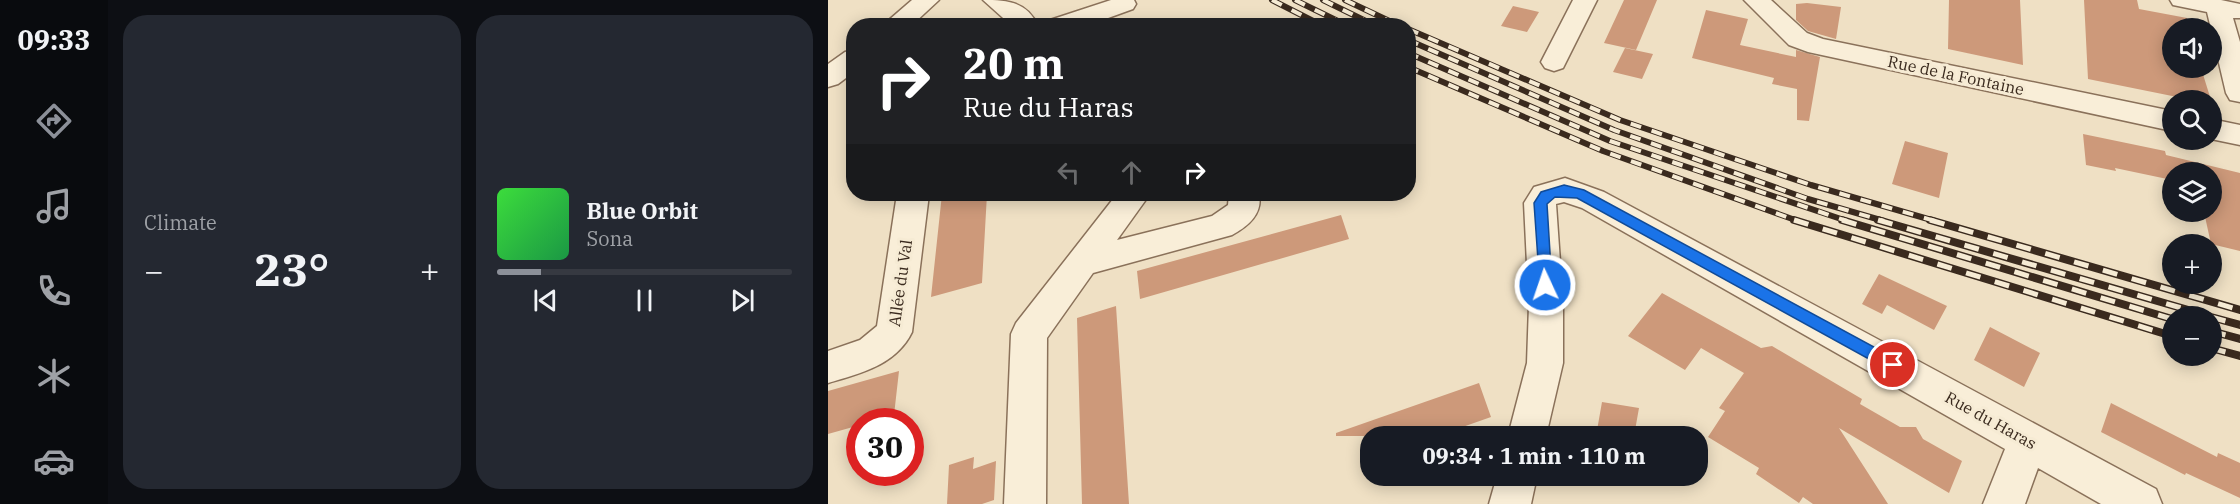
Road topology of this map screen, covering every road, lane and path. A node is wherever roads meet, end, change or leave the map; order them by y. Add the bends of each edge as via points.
1 (927, 0) edge
2 (995, 0) edge
3 (1585, 0) edge
4 (1756, 0) edge
5 (2182, 0) edge
6 (1124, 4) dead end
7 (2229, 9) edge
8 (904, 18) edge
9 (1019, 18) edge
10 (1083, 18) edge
11 (1554, 62) dead end
12 (846, 64) edge
13 (828, 78) edge
14 (2240, 93) edge
15 (2162, 119) edge
16 (2222, 131) edge
17 (2240, 135) edge
18 (912, 201) edge
19 (1129, 201) edge
20 (1246, 201) edge
21 (1082, 263) junction
22 (828, 367) edge
23 (1529, 426) edge
24 (2028, 441) junction
25 (1514, 486) edge
26 (1025, 504) edge
27 (1510, 504) edge
28 (2004, 504) edge
29 (2141, 504) edge

1 - 8 street
2 - 9 street
3 - 11 street
4 - 15 street, Rue de la Fontaine via 1798,39 1817,46
5 - 7 street
6 - 10 street
7 - 14 street
12 - 13 street
16 - 17 street
18 - 22 street, Allée du Val via 894,332 885,345 868,355
19 - 21 street
20 - 21 street via 1240,215 1221,226
21 - 26 street via 1029,334
23 - 24 street, Rue du Haras via 1545,363 1540,203 1545,195 1564,190 1593,200
24 - 28 street
24 - 29 street, Rue du Haras
25 - 27 street

